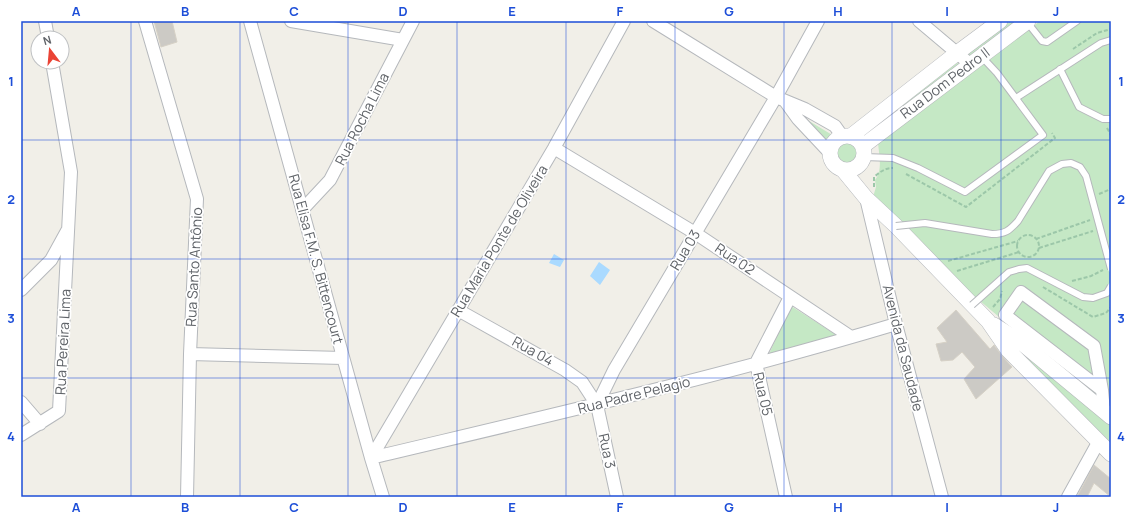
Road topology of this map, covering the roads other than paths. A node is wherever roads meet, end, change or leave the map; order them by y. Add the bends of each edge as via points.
1 (145, 21) edge
2 (250, 21) edge
3 (291, 21) edge
4 (413, 21) edge
5 (624, 21) edge
6 (653, 21) edge
7 (818, 21) edge
8 (919, 21) edge
9 (1000, 21) edge
10 (1028, 21) edge
11 (1077, 21) edge
12 (403, 40) junction
13 (1111, 40) edge
14 (957, 53) junction
15 (975, 60) junction
16 (1060, 69) junction
17 (53, 70) edge
18 (1016, 98) junction
19 (780, 99) junction
20 (1111, 119) edge
21 (846, 136) junction
22 (554, 148) junction
23 (829, 152) junction
24 (863, 155) junction
25 (843, 170) junction
26 (866, 198) junction
27 (302, 210) junction
28 (896, 226) junction
29 (68, 229) junction
30 (695, 233) junction
31 (1109, 268) edge
32 (1111, 286) edge
33 (21, 290) edge
34 (790, 297) junction
35 (972, 305) junction
36 (458, 310) junction
37 (988, 321) junction
38 (896, 324) junction
39 (851, 337) junction
40 (190, 354) junction
41 (343, 358) junction
42 (756, 363) junction
43 (1102, 390) junction
44 (21, 402) edge
45 (597, 405) junction
46 (1107, 414) edge
47 (40, 424) junction
48 (21, 435) edge
49 (1098, 441) junction
50 (1111, 454) edge
51 (371, 458) junction
52 (187, 497) edge
53 (383, 497) edge
54 (617, 497) edge
55 (786, 497) edge
56 (942, 497) edge
57 (1068, 497) edge

1 - 40 street, Rua Santo Antônio via 198,199
2 - 27 street, Rua Elisa F.M. S. Bittencourt
3 - 12 street
4 - 12 street, Rua Rocha Lima
5 - 22 street, Rua Maria Ponte de Oliveira
6 - 19 street
7 - 19 street, Rua 03
8 - 14 street
9 - 14 street, Rua Dom Pedro II
10 - 11 lane via 1042,41 1047,42
10 - 15 street, Rua Dom Pedro II
12 - 27 street, Rua Rocha Lima via 330,180
13 - 16 lane
14 - 15 street
14 - 21 street, Rua Dom Pedro II
15 - 18 lane via 997,73
15 - 24 street, Rua Dom Pedro II
16 - 18 lane
16 - 20 lane via 1079,107 1103,119
17 - 29 street via 71,172
18 - 24 lane via 1043,135 965,192 893,158
19 - 21 street via 805,109 835,126
19 - 23 street
19 - 30 street, Rua 03
21 - 23 street via 834,140
21 - 24 street via 860,141
22 - 30 street, Rua 02
22 - 36 street, Rua Maria Ponte de Oliveira
23 - 25 street via 831,162
24 - 25 street via 853,169
24 - 26 street
25 - 26 street
26 - 28 street
26 - 38 street, Avenida da Saudade
27 - 41 street, Rua Elisa F.M. S. Bittencourt
28 - 31 lane, bridge via 925,223 1003,234 1018,221 1049,170 1071,163 1080,167 1086,176
28 - 35 street
29 - 33 street via 51,260
29 - 47 street, Rua Pereira Lima via 59,411
30 - 34 street, Rua 02
30 - 45 street, Rua 03 via 614,370
32 - 35 lane, bridge via 1107,293 1094,298 1083,297 1027,268 1019,269 1009,272
34 - 39 street, Rua 02
34 - 42 street, Rua 05
35 - 37 street
36 - 45 street, Rua 04 via 565,370 582,382
36 - 51 street, Rua Maria Ponte de Oliveira
37 - 46 street via 1018,340
37 - 49 street via 1008,350
38 - 39 street, Rua Padre Pelagio
38 - 56 street, Avenida da Saudade
39 - 42 street, Rua Padre Pelagio
40 - 41 street
40 - 52 street, Rua Santo Antônio
41 - 51 street, Rua Elisa F.M. S. Bittencourt
42 - 45 street, Rua Padre Pelagio
42 - 55 street, Rua 05
43 - 43 street via 1094,346 1021,292 1005,315
43 - 46 street
44 - 47 street
45 - 51 street, Rua Padre Pelagio
45 - 54 street, Rua 3
47 - 48 street, Rua Pereira Lima
49 - 50 street
49 - 57 street
51 - 53 street, Rua Elisa F.M. S. Bittencourt

